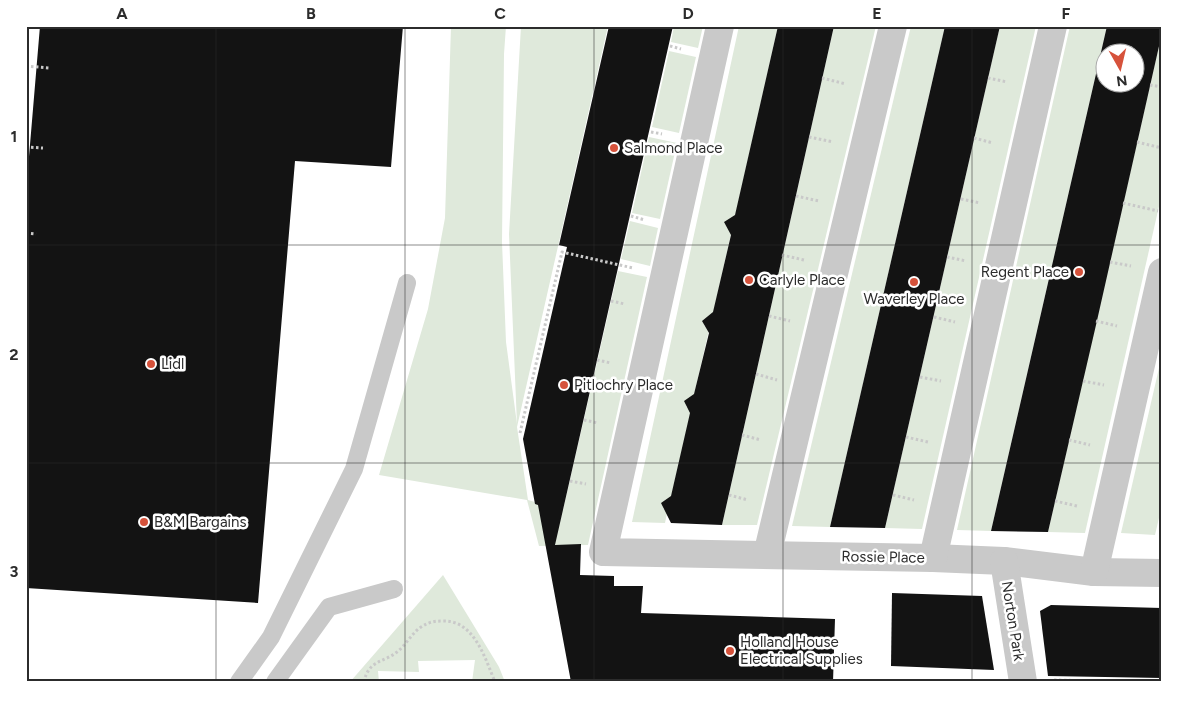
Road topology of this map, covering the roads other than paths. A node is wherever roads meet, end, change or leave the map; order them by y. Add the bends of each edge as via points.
1 (720, 26) edge
2 (893, 26) edge
3 (1053, 26) edge
4 (1149, 270) edge
5 (407, 283) dead end
6 (767, 555) junction
7 (933, 558) junction
8 (1004, 561) junction
9 (1094, 572) junction
10 (1162, 573) edge
11 (394, 589) dead end
12 (1022, 680) edge
13 (239, 682) edge
14 (275, 682) edge

1 - 6 street, Rossie Place via 603,552
2 - 6 street
3 - 7 street
4 - 9 street
5 - 13 lane via 354,469 271,637
6 - 7 street, Rossie Place
7 - 8 street, Rossie Place
8 - 9 street, Rossie Place
8 - 12 street, Norton Park
9 - 10 street, Rossie Place
11 - 14 lane via 329,607

